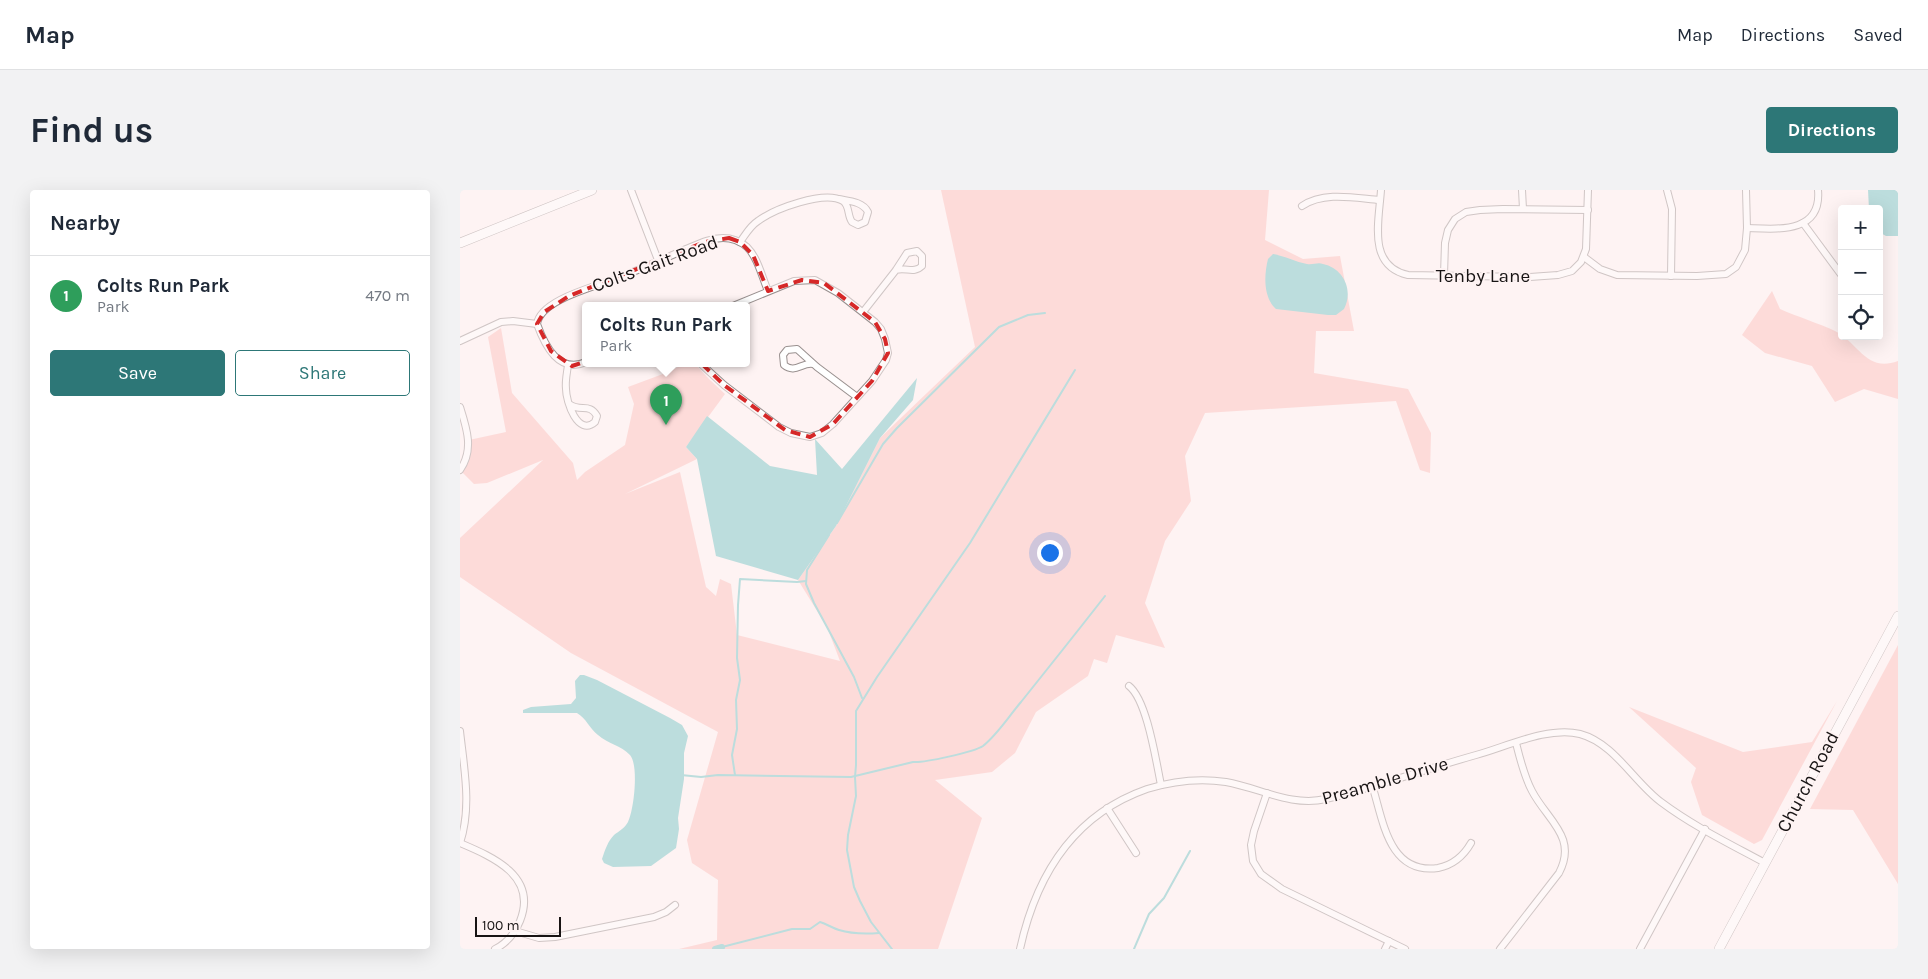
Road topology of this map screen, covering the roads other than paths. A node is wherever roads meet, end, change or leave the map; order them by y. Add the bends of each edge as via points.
1 (592, 190) edge
2 (631, 190) edge
3 (1381, 190) edge
4 (1522, 190) edge
5 (1588, 190) edge
6 (1667, 190) edge
7 (1746, 190) edge
8 (1818, 190) edge
9 (839, 199) junction
10 (1380, 200) junction
11 (1302, 206) dead end
12 (1523, 209) junction
13 (1588, 210) junction
14 (1803, 223) junction
15 (1747, 228) junction
16 (740, 242) junction
17 (460, 243) edge
18 (1584, 257) junction
19 (658, 260) junction
20 (896, 270) dead end
21 (1838, 271) edge
22 (1444, 275) junction
23 (1671, 276) junction
24 (768, 291) junction
25 (742, 302) edge
26 (863, 312) junction
27 (537, 324) junction
28 (460, 341) edge
29 (582, 363) edge
30 (813, 364) junction
31 (568, 365) junction
32 (705, 367) edge
33 (857, 397) junction
34 (570, 404) junction
35 (460, 407) edge
36 (460, 470) edge
37 (1898, 616) edge
38 (1129, 686) dead end
39 (460, 731) edge
40 (1516, 743) junction
41 (1161, 785) junction
42 (1372, 785) junction
43 (1267, 794) junction
44 (1107, 808) junction
45 (1705, 829) junction
46 (460, 843) edge
47 (1471, 844) dead end
48 (1136, 853) dead end
49 (1765, 863) junction
50 (675, 905) dead end
51 (515, 931) junction
52 (1388, 941) junction
53 (495, 949) edge
54 (1020, 949) edge
55 (1385, 949) edge
56 (1405, 949) edge
57 (1500, 949) edge
58 (1640, 949) edge
59 (1719, 949) edge

1 - 17 main road
2 - 19 street
3 - 10 street, Tenby Lane
4 - 12 street
5 - 13 street
6 - 23 street via 1672,209
7 - 15 street
8 - 14 street via 1815,211
9 - 9 street via 847,205 852,222 858,225 865,222 866,207
9 - 16 street via 810,199 777,210 756,222
10 - 11 street via 1323,198
10 - 22 street, Tenby Lane via 1378,245 1387,265 1408,275
12 - 13 street
12 - 22 street via 1473,210 1455,219 1446,236
13 - 18 street
14 - 15 street via 1787,228
14 - 21 street
15 - 23 street via 1743,256 1731,271 1719,275
16 - 19 street, Colts Gait Road via 729,238 713,239
16 - 24 street, Colts Gait Road via 753,255
18 - 22 street, Tenby Lane via 1572,271 1558,275
18 - 23 street via 1611,274
19 - 27 street, Colts Gait Road via 562,299 539,317
20 - 26 street
24 - 25 street
24 - 26 street via 794,281 815,280
26 - 33 street via 881,329 888,353 878,374
27 - 28 street via 501,322
27 - 31 street via 550,351
29 - 31 street
30 - 30 street via 797,349 790,348 783,355 783,362 790,369
30 - 33 street
31 - 34 street via 566,387
32 - 33 street via 779,427 803,437 816,436 828,430
34 - 34 street via 579,423 589,426 595,422 597,416 593,410 577,409
35 - 36 street via 469,442 467,458
37 - 49 main road, Church Road
38 - 41 street via 1140,699
39 - 46 street via 466,806 466,824
40 - 42 street, Preamble Drive
40 - 45 street, Preamble Drive via 1559,733 1590,738 1608,750 1652,795
40 - 57 street via 1531,789 1560,830 1566,851 1559,873
41 - 43 street, Preamble Drive via 1215,781
41 - 44 street, Preamble Drive
42 - 43 street, Preamble Drive via 1314,801
42 - 47 street via 1390,842 1398,855 1410,864 1425,868 1446,866 1458,860
43 - 52 street via 1251,845 1253,860 1261,874 1282,889
44 - 48 street
44 - 54 street, Preamble Drive via 1081,829 1051,866 1031,909
45 - 49 street, Preamble Drive
45 - 58 street
46 - 51 street via 502,863 518,880 524,903
49 - 59 main road, Church Road
50 - 51 street via 654,917 564,936 539,938
51 - 53 street
52 - 55 street
52 - 56 street

